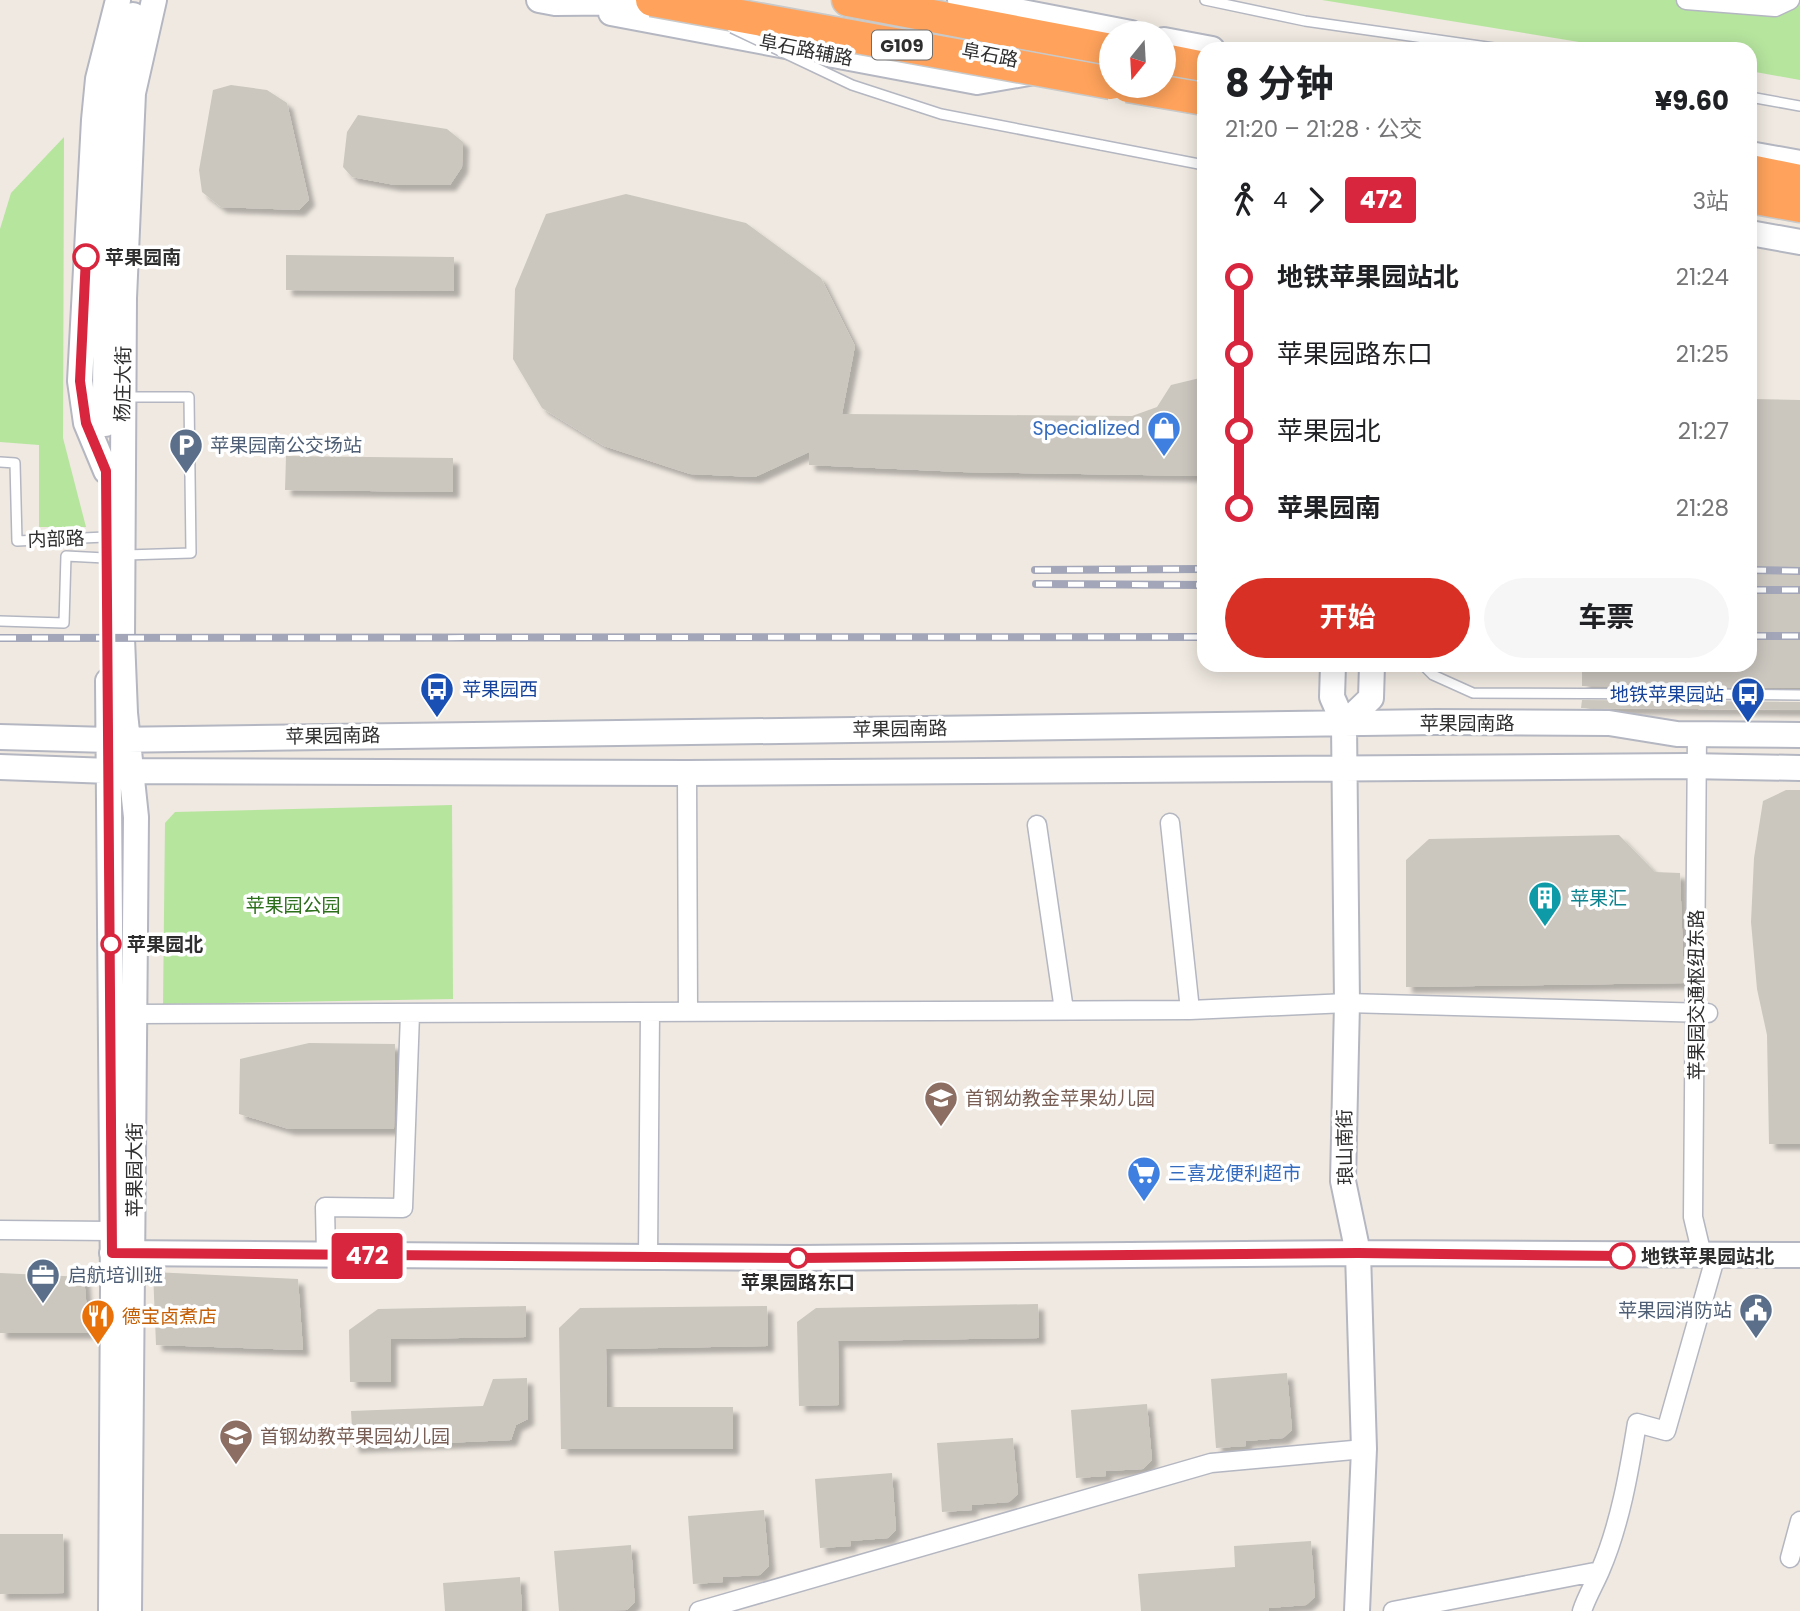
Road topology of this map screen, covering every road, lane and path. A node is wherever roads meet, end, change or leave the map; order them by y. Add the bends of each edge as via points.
1 (118, 0) edge
2 (137, 0) edge
3 (154, 0) edge
4 (652, 0) edge
5 (848, 0) edge
6 (960, 0) edge
7 (1012, 0) edge
8 (1205, 0) edge
9 (1686, 0) edge
10 (1790, 0) edge
11 (547, 2) edge
12 (692, 8) junction
13 (1052, 18) junction
14 (1099, 27) edge
15 (1176, 42) edge
16 (1452, 42) edge
17 (1197, 46) edge
18 (1099, 48) edge
19 (1176, 62) edge
20 (1197, 67) edge
21 (1099, 78) edge
22 (1099, 79) edge
23 (1176, 93) edge
24 (1176, 94) edge
25 (1197, 98) edge
26 (1197, 98) edge
27 (1757, 98) edge
28 (1800, 106) edge
29 (1800, 146) edge
30 (1757, 152) edge
31 (1757, 154) edge
32 (1800, 163) edge
33 (1197, 165) edge
34 (1757, 172) edge
35 (1800, 181) edge
36 (1757, 198) edge
37 (1800, 206) edge
38 (1757, 208) edge
39 (1800, 216) edge
40 (1757, 234) edge
41 (1800, 243) edge
42 (114, 397) junction
43 (0, 462) edge
44 (106, 471) junction
45 (67, 539) junction
46 (110, 550) junction
47 (66, 556) junction
48 (0, 621) edge
49 (1333, 672) edge
50 (1372, 672) edge
51 (1430, 672) edge
52 (1800, 695) edge
53 (1344, 724) junction
54 (1697, 734) junction
55 (1800, 735) edge
56 (0, 737) edge
57 (118, 740) junction
58 (1698, 766) junction
59 (0, 767) edge
60 (1800, 768) edge
61 (1344, 769) junction
62 (120, 771) junction
63 (687, 773) junction
64 (1170, 823) dead end
65 (1037, 825) dead end
66 (1347, 1003) junction
67 (1064, 1010) junction
68 (1190, 1010) junction
69 (650, 1012) junction
70 (688, 1012) junction
71 (1702, 1013) junction
72 (135, 1014) junction
73 (410, 1014) junction
74 (0, 1230) edge
75 (119, 1246) junction
76 (1358, 1253) junction
77 (326, 1255) junction
78 (1709, 1255) junction
79 (1800, 1255) edge
80 (648, 1258) junction
81 (1364, 1449) junction
82 (1800, 1521) edge
83 (1790, 1558) dead end
84 (1600, 1572) junction
85 (111, 1611) edge
86 (129, 1611) edge
87 (699, 1611) edge
88 (1357, 1611) edge
89 (1393, 1611) edge
90 (1582, 1611) edge

1 - 44 main road, 杨庄大街 via 98,79 80,381 86,423
2 - 42 main road, 杨庄大街 via 117,80 105,298
3 - 42 main road, 杨庄大街 via 133,93
4 - 12 highway, 阜石路 / G109, bridge
5 - 18 highway, 阜石路 / G109
6 - 13 main road
7 - 13 main road
8 - 16 lane via 1305,21
9 - 10 street via 1775,7
11 - 21 main road, 阜石路 via 713,1
12 - 22 highway, 阜石路 / G109, bridge
12 - 33 lane, bridge via 818,70 941,114
13 - 14 main road
15 - 17 main road
19 - 20 highway
23 - 26 main road
24 - 25 highway, bridge
27 - 28 lane
29 - 30 main road
31 - 32 main road
34 - 35 highway
36 - 37 highway
38 - 39 main road
40 - 41 main road
42 - 44 main road, 杨庄大街
42 - 46 main road, 杨庄大街
42 - 46 lane via 189,397 191,553
43 - 45 lane, 内部路 via 15,463 17,541
44 - 46 main road, 杨庄大街
45 - 46 lane, 内部路
45 - 47 lane
46 - 47 lane, 内部路
46 - 57 main road, 杨庄大街
47 - 48 lane, 内部路 via 64,623
49 - 53 main road via 1332,696
50 - 53 main road via 1371,698
51 - 52 lane, bridge via 1472,693
53 - 54 main road, 苹果园南路 via 1609,723
53 - 57 main road, 苹果园南路
53 - 61 main road, 琅山南街
54 - 55 main road, 苹果园南路
54 - 58 street, 苹果园交通枢纽东路
56 - 57 main road, 苹果园南路
57 - 62 main road, 杨庄大街
58 - 60 main road, 苹果园南路
58 - 61 main road, 苹果园南路
58 - 71 street, 苹果园交通枢纽东路
59 - 62 main road, 苹果园南路
61 - 63 main road, 苹果园南路
61 - 66 main road, 琅山南街
62 - 63 main road, 苹果园南路
62 - 72 main road, 苹果园大街 via 136,817
62 - 75 main road, 苹果园大街
63 - 70 street
64 - 68 street
65 - 67 street
66 - 68 street
66 - 71 street
66 - 76 main road, 琅山南街 via 1343,1181
67 - 68 street
67 - 70 street
69 - 70 street
69 - 73 street
69 - 80 street
71 - 78 street, 苹果园交通枢纽东路 via 1693,1217
72 - 73 street
72 - 75 main road, 苹果园大街
73 - 77 street via 403,1208 325,1207
74 - 75 street
75 - 77 main road
75 - 85 main road, 苹果园大街
75 - 86 main road, 苹果园大街
76 - 78 main road
76 - 80 main road
76 - 81 main road, 琅山南街
77 - 80 main road
78 - 79 main road
78 - 84 street via 1667,1431 1637,1423 1627,1479
81 - 87 street via 1211,1463
81 - 88 main road, 琅山南街
82 - 83 street
84 - 89 street
84 - 90 street

